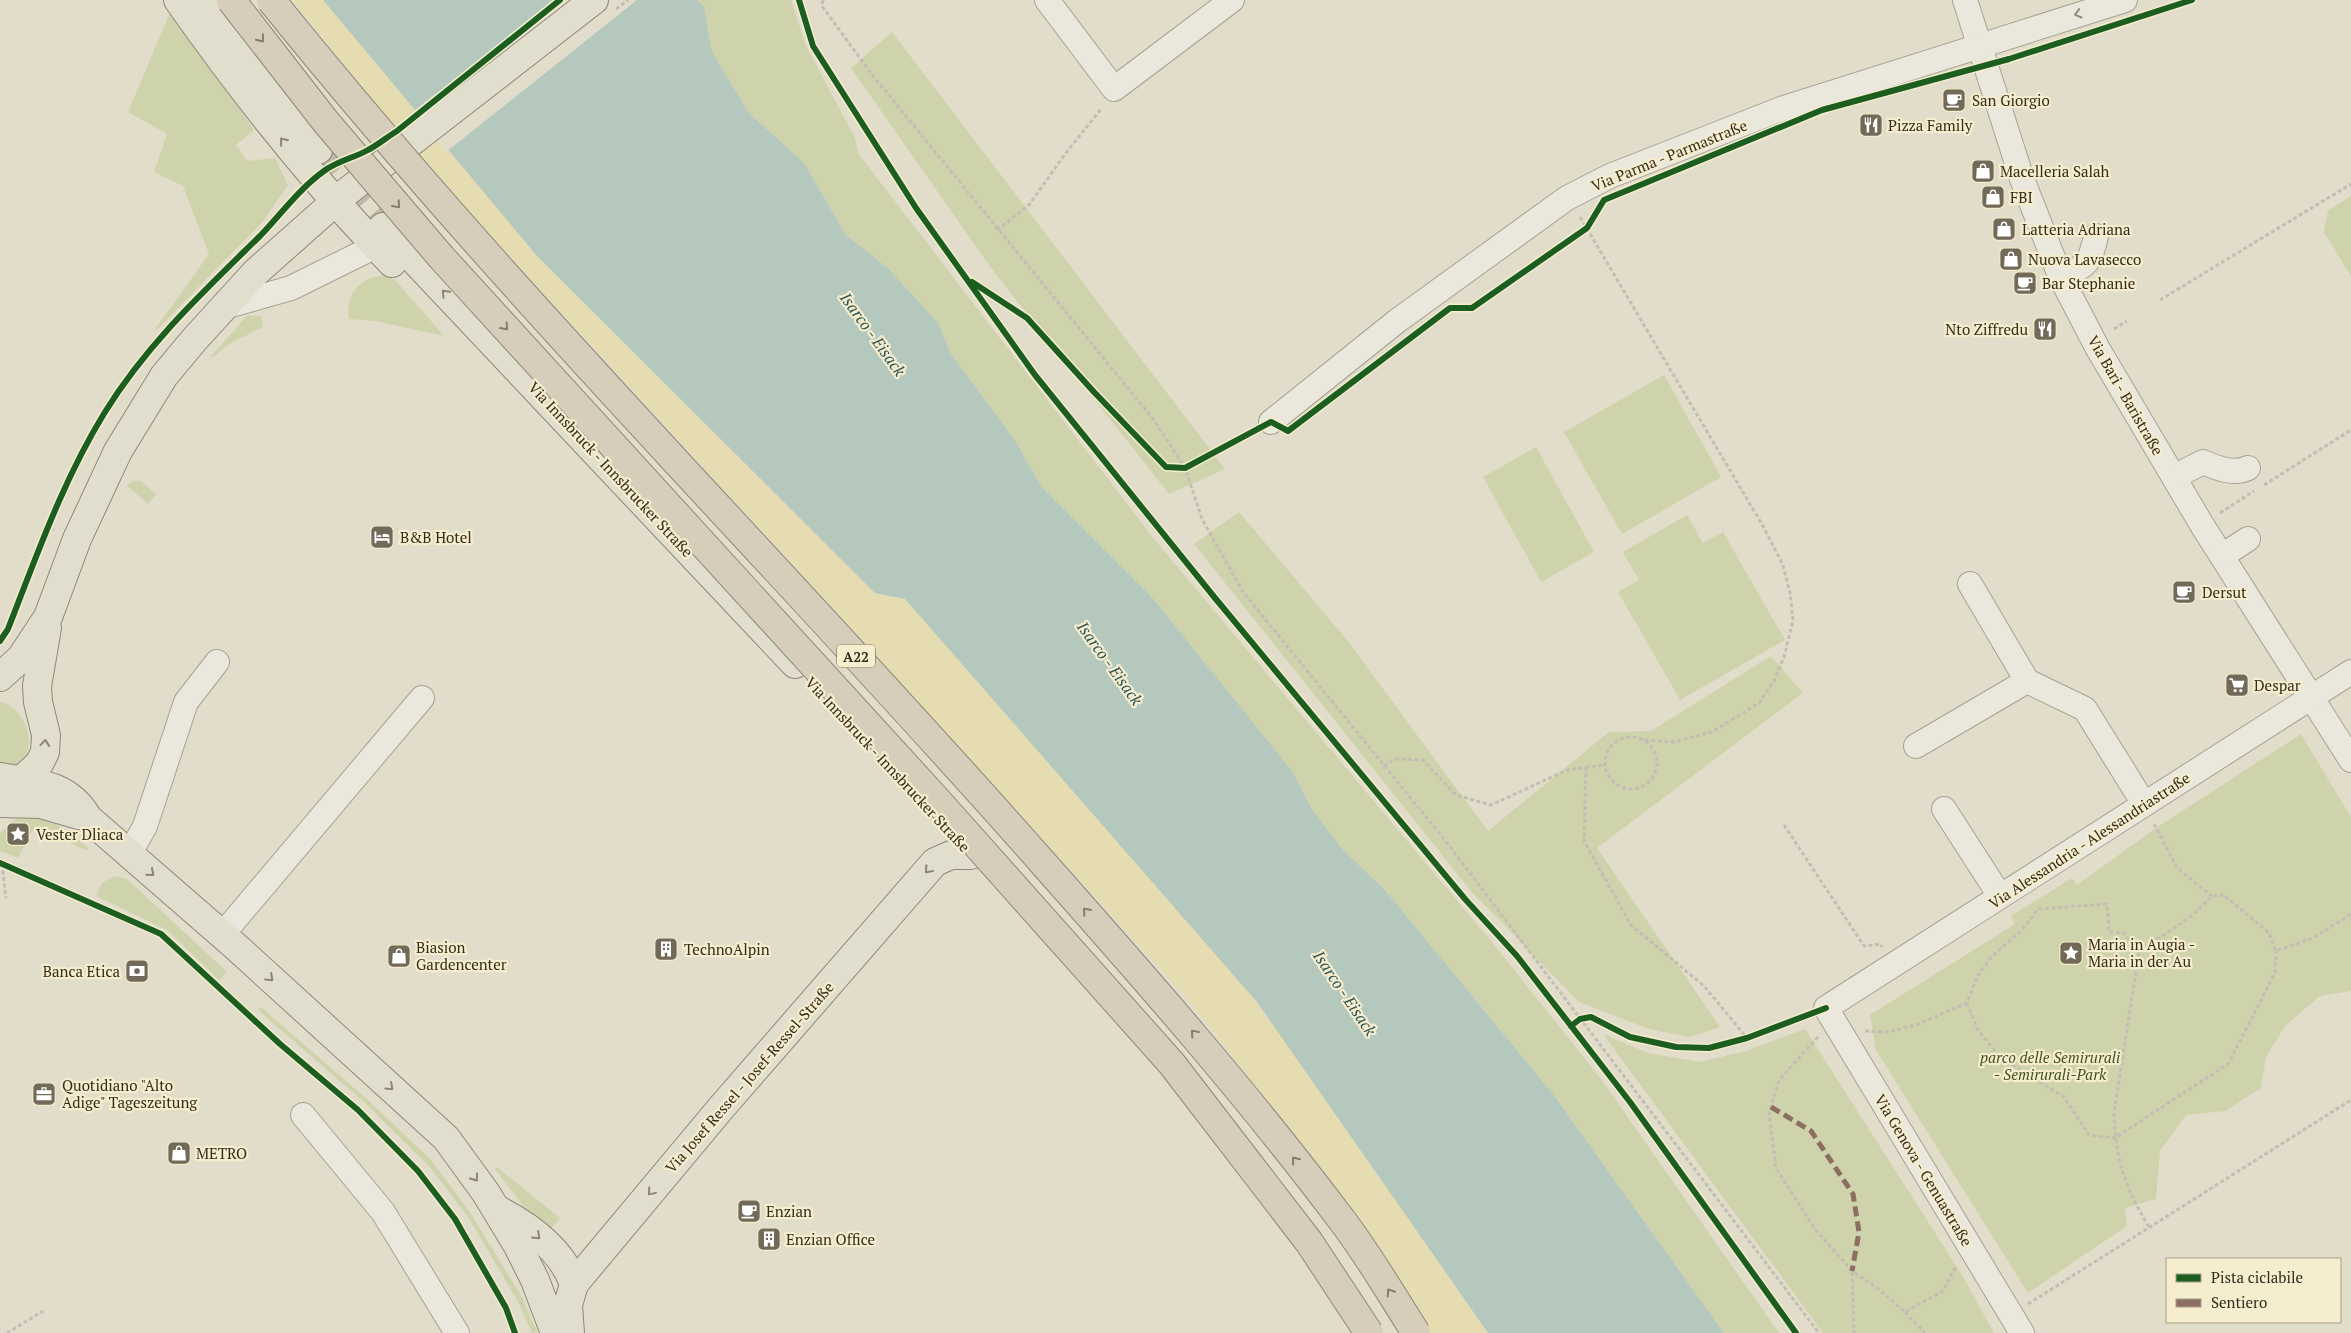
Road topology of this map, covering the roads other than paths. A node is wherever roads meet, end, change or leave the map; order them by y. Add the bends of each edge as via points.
1 (178, 0) edge
2 (206, 0) edge
3 (231, 0) edge
4 (271, 0) edge
5 (594, 0) edge
6 (1047, 0) edge
7 (1232, 0) edge
8 (1965, 0) edge
9 (2125, 0) edge
10 (1978, 45) junction
11 (318, 150) tunnel mouth
12 (335, 202) junction
13 (379, 236) junction
14 (2096, 236) dead end
15 (2061, 278) junction
16 (224, 307) junction
17 (1271, 422) dead end
18 (2248, 468) dead end
19 (2174, 477) junction
20 (2248, 539) dead end
21 (2222, 556) junction
22 (1970, 584) dead end
23 (48, 617) junction
24 (0, 659) edge
25 (217, 662) dead end
26 (2351, 672) edge
27 (0, 677) edge
28 (2027, 681) junction
29 (2312, 696) junction
30 (422, 698) dead end
31 (1916, 746) dead end
32 (2351, 760) edge
33 (15, 787) edge
34 (0, 802) edge
35 (2144, 804) junction
36 (1944, 809) dead end
37 (0, 817) edge
38 (129, 854) junction
39 (971, 855) junction
40 (2000, 896) junction
41 (222, 934) junction
42 (1826, 1008) joint
43 (303, 1115) dead end
44 (496, 1209) junction
45 (574, 1284) junction
46 (2016, 1324) edge
47 (458, 1333) edge
48 (555, 1333) edge
49 (570, 1333) edge
50 (1355, 1333) edge
51 (1369, 1333) edge
52 (1416, 1333) edge

12 -> 1 main road via 232,77
2 - 11 main road
3 -> 51 highway, A22, bridge via 326,122 442,258 936,799 1172,1064 1309,1242
52 -> 4 highway, A22, bridge via 1341,1218 1198,1038 969,779 468,233 354,104
5 - 12 main road
6 - 7 street via 1114,89
8 - 10 street, Via Bari - Baristraße
9 -> 10 street, Via Parma - Parmastraße
10 - 15 street, Via Bari - Baristraße via 2022,179
10 - 17 street, Via Parma - Parmastraße via 1781,109 1610,176 1568,198 1397,321
12 - 13 main road
12 - 16 main road via 256,272
13 - 16 street via 291,288
39 -> 13 main road, Via Innsbruck - Innsbrucker Straße via 912,788 563,418 537,411 494,370
14 - 15 street via 2086,265
15 - 19 street, Via Bari - Baristraße via 2098,349
16 - 23 main road via 164,376 118,451 77,539
18 - 19 street via 2242,471 2220,469 2202,462
19 - 21 street, Via Bari - Baristraße
20 - 21 street
21 - 29 street, Via Bari - Baristraße
22 - 28 street
23 - 24 main road
23 - 27 main road via 21,658
33 -> 23 main road via 39,764 45,752 46,735 38,702 38,686
25 - 38 street via 186,702 145,826
26 - 29 street, Via Alessandria - Alessandriastraße
28 - 31 street
28 - 35 street via 2085,710
29 - 32 street, Via Bari - Baristraße
29 - 35 street, Via Alessandria - Alessandriastraße
30 - 41 street
33 - 34 main road
33 - 37 main road via 8,811
33 - 38 main road via 44,783 62,792 80,805 88,818
35 - 40 street, Via Alessandria - Alessandriastraße
36 - 40 street
38 -> 41 main road
39 -> 45 main road, Via Josef Ressel - Josef-Ressel-Straße via 951,855 935,862 721,1108
39 - 50 main road, Via Innsbruck - Innsbrucker Straße via 1196,1108 1294,1238
40 - 42 street, Via Alessandria - Alessandriastraße
41 -> 44 main road via 446,1138
42 - 46 street, Via Genova - Genuastraße
43 - 47 street via 383,1212
44 -> 45 main road via 523,1223 562,1260
44 - 48 main road via 535,1280
45 - 49 main road, Via Josef Ressel - Josef-Ressel-Straße via 568,1305

